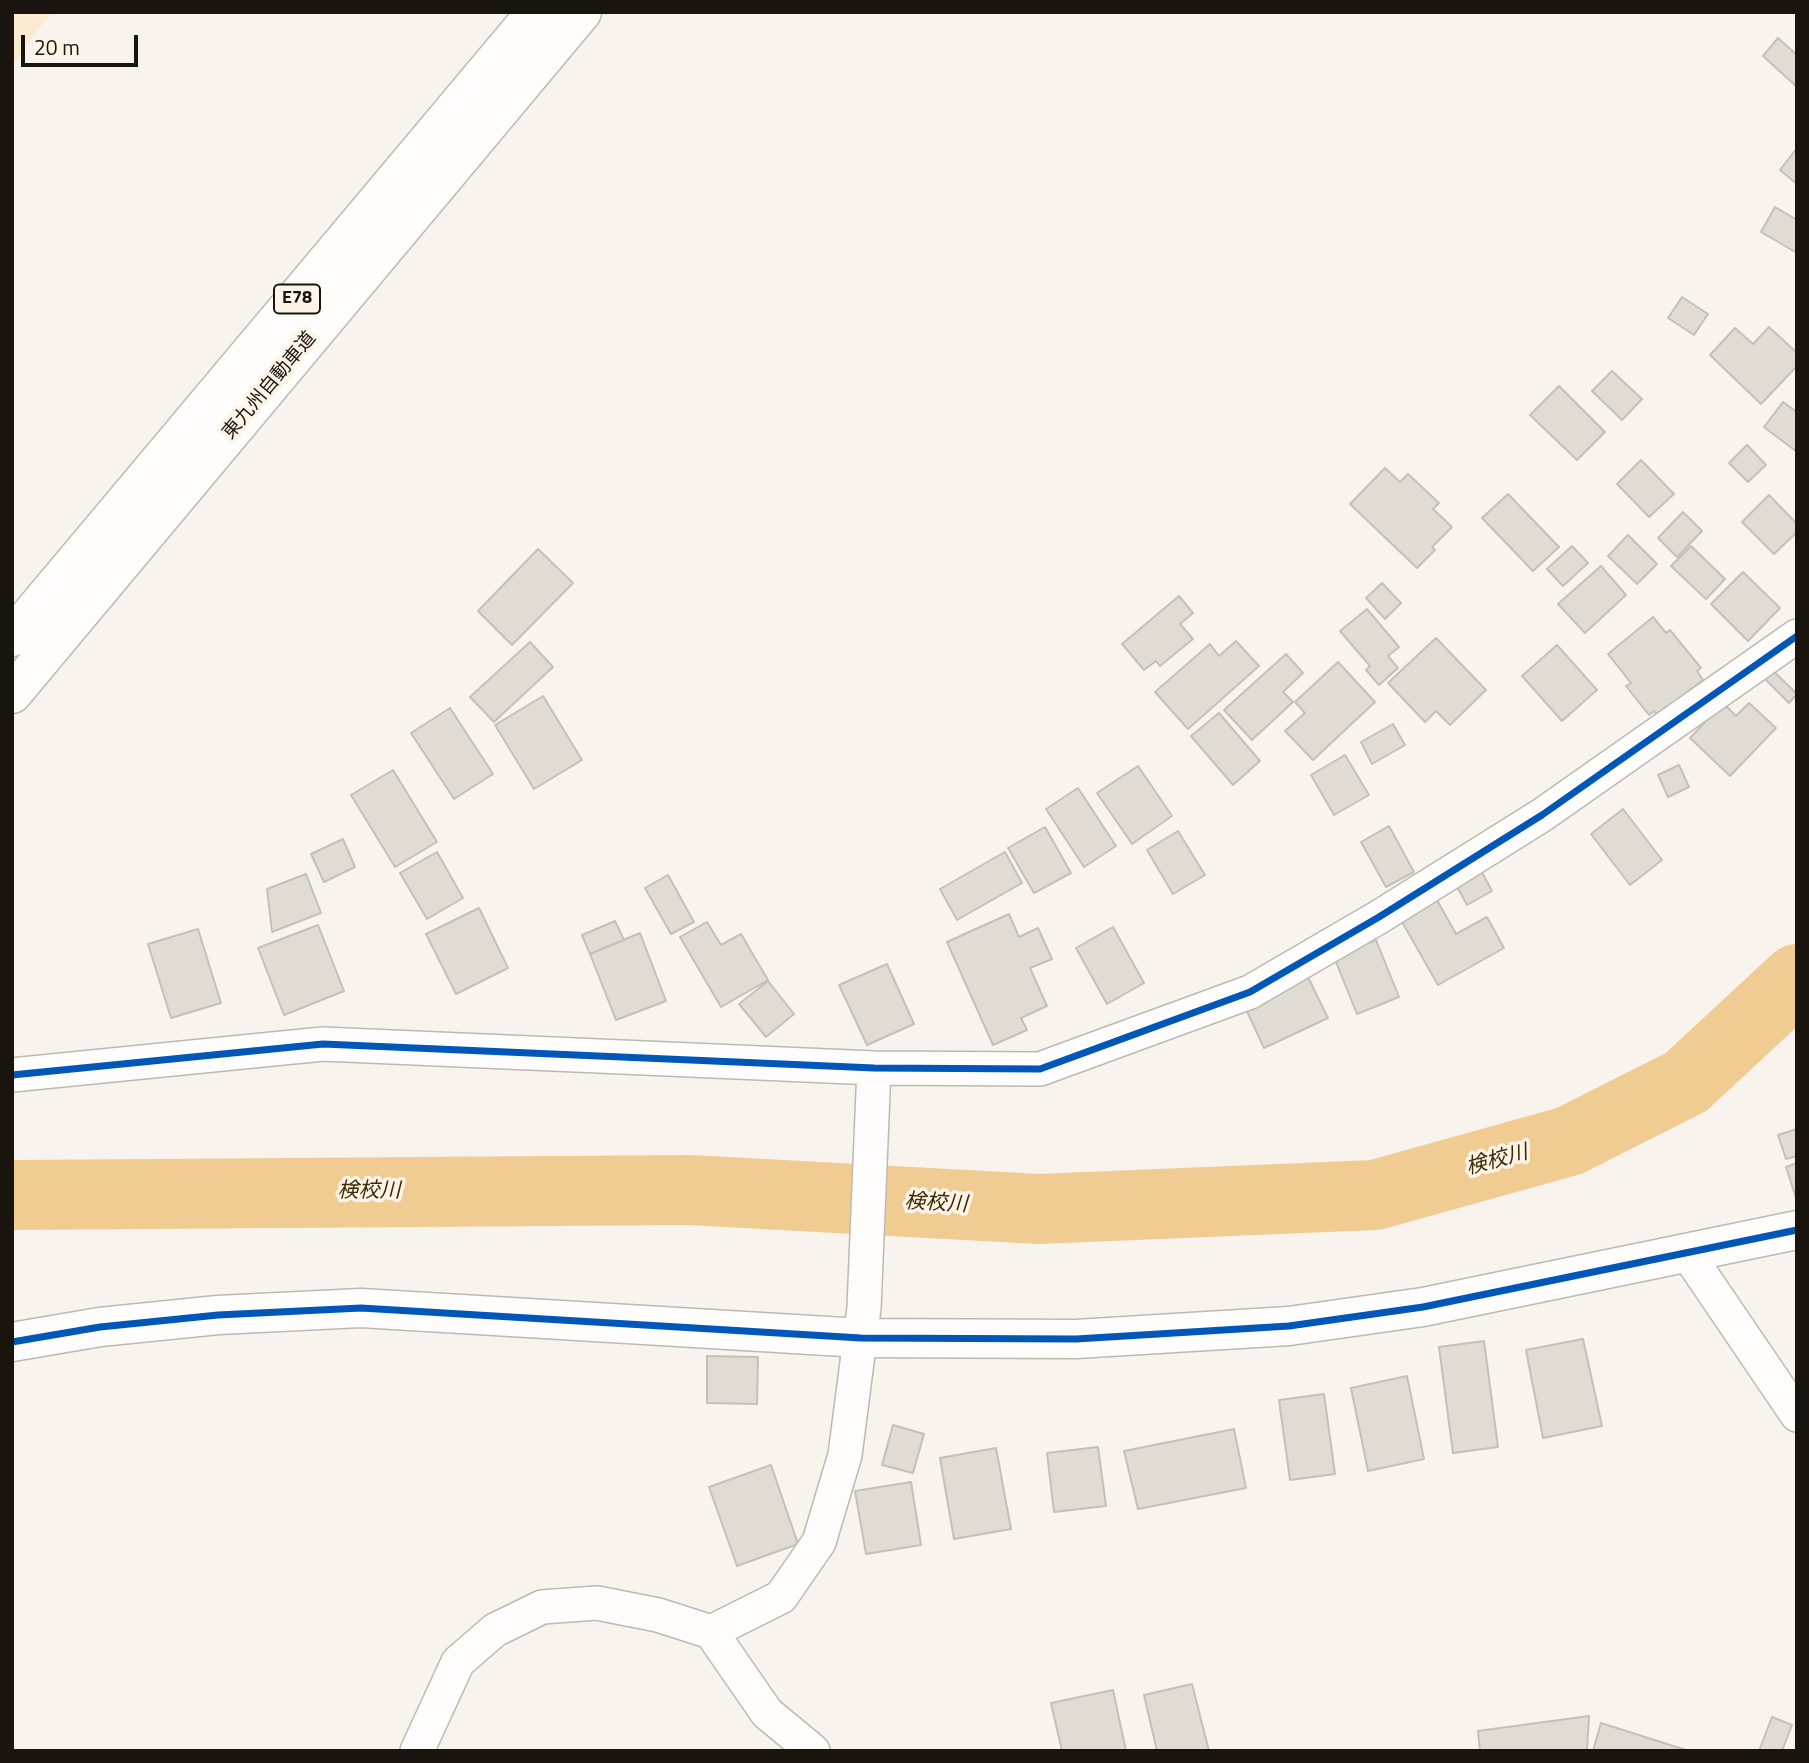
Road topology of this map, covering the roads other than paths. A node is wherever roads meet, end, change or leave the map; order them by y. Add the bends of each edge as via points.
1 (536, 12) edge
2 (582, 12) edge
3 (1797, 636) edge
4 (12, 637) edge
5 (12, 694) edge
6 (874, 1068) junction
7 (12, 1075) edge
8 (1797, 1230) edge
9 (1687, 1253) junction
10 (862, 1323) junction
11 (12, 1342) edge
12 (1797, 1415) edge
13 (711, 1632) junction
14 (417, 1751) edge
15 (813, 1751) edge

1 - 4 main road, 東九州自動車道 / E78
2 - 5 main road, 東九州自動車道 / E78
3 - 6 street via 1542,815 1250,992 1040,1069
6 - 7 street via 323,1044
6 - 10 street
8 - 9 main road
9 - 10 main road via 1423,1307 1289,1326 1076,1339
9 - 12 street
10 - 11 main road via 361,1308 218,1315
10 - 13 street via 845,1455 819,1542 781,1597
13 - 14 street via 597,1603 542,1607 495,1629 458,1662
13 - 15 street via 767,1713

